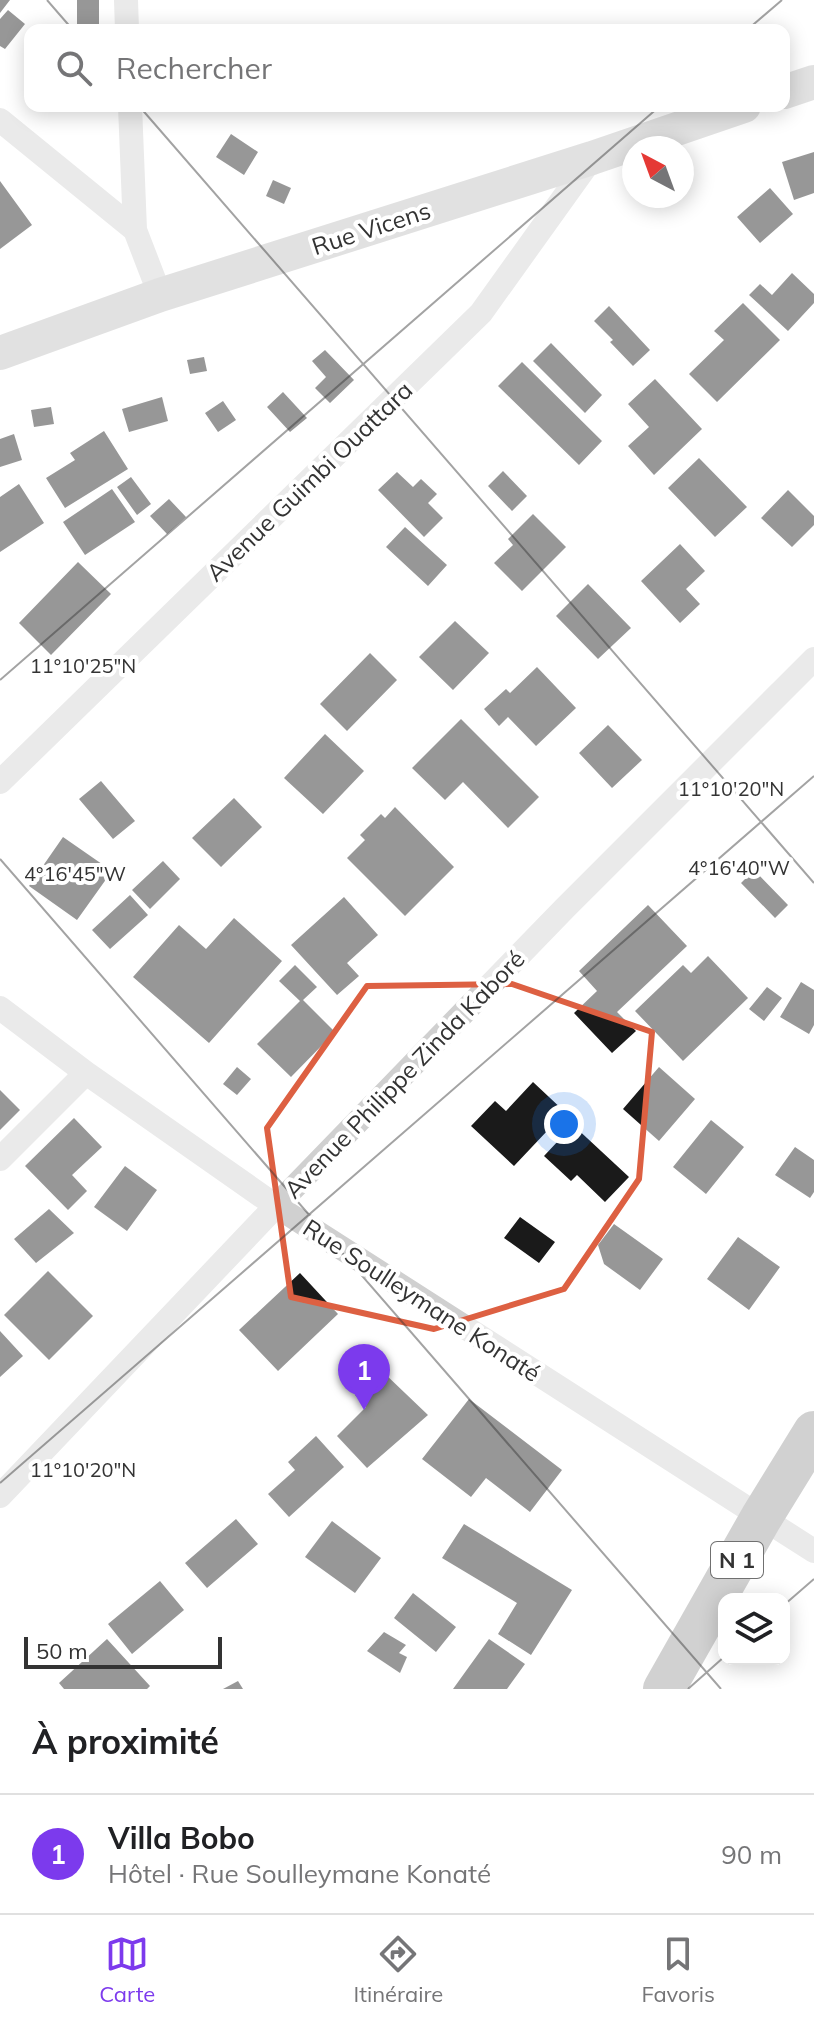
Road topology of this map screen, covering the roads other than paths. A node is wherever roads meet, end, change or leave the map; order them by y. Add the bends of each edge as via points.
1 (126, 0) edge
2 (127, 24) edge
3 (814, 82) edge
4 (790, 90) edge
5 (130, 112) edge
6 (726, 112) edge
7 (0, 120) edge
8 (592, 158) junction
9 (135, 230) junction
10 (160, 295) junction
11 (0, 353) edge
12 (814, 659) edge
13 (0, 782) edge
14 (0, 1008) edge
15 (86, 1073) junction
16 (0, 1159) edge
17 (276, 1206) junction
18 (814, 1432) edge
19 (0, 1496) edge
20 (761, 1518) junction
21 (814, 1551) edge
22 (664, 1689) edge

1 - 2 street
3 - 4 street
5 - 9 street
6 - 8 street, Rue Vicens
7 - 9 street
8 - 10 street, Rue Vicens
8 - 13 street, Avenue Guimbi Ouattara via 481,313
9 - 10 street
10 - 11 street, Rue Vicens
12 - 17 street, Avenue Philippe Zinda Kaboré
14 - 15 street, Rue Soulleymane Konaté
15 - 16 street
15 - 17 street, Rue Soulleymane Konaté
17 - 19 street, Avenue Philippe Zinda Kaboré
17 - 20 street, Rue Soulleymane Konaté
18 - 20 highway, N 1
20 - 21 street, Rue Soulleymane Konaté
20 - 22 highway, N 1

